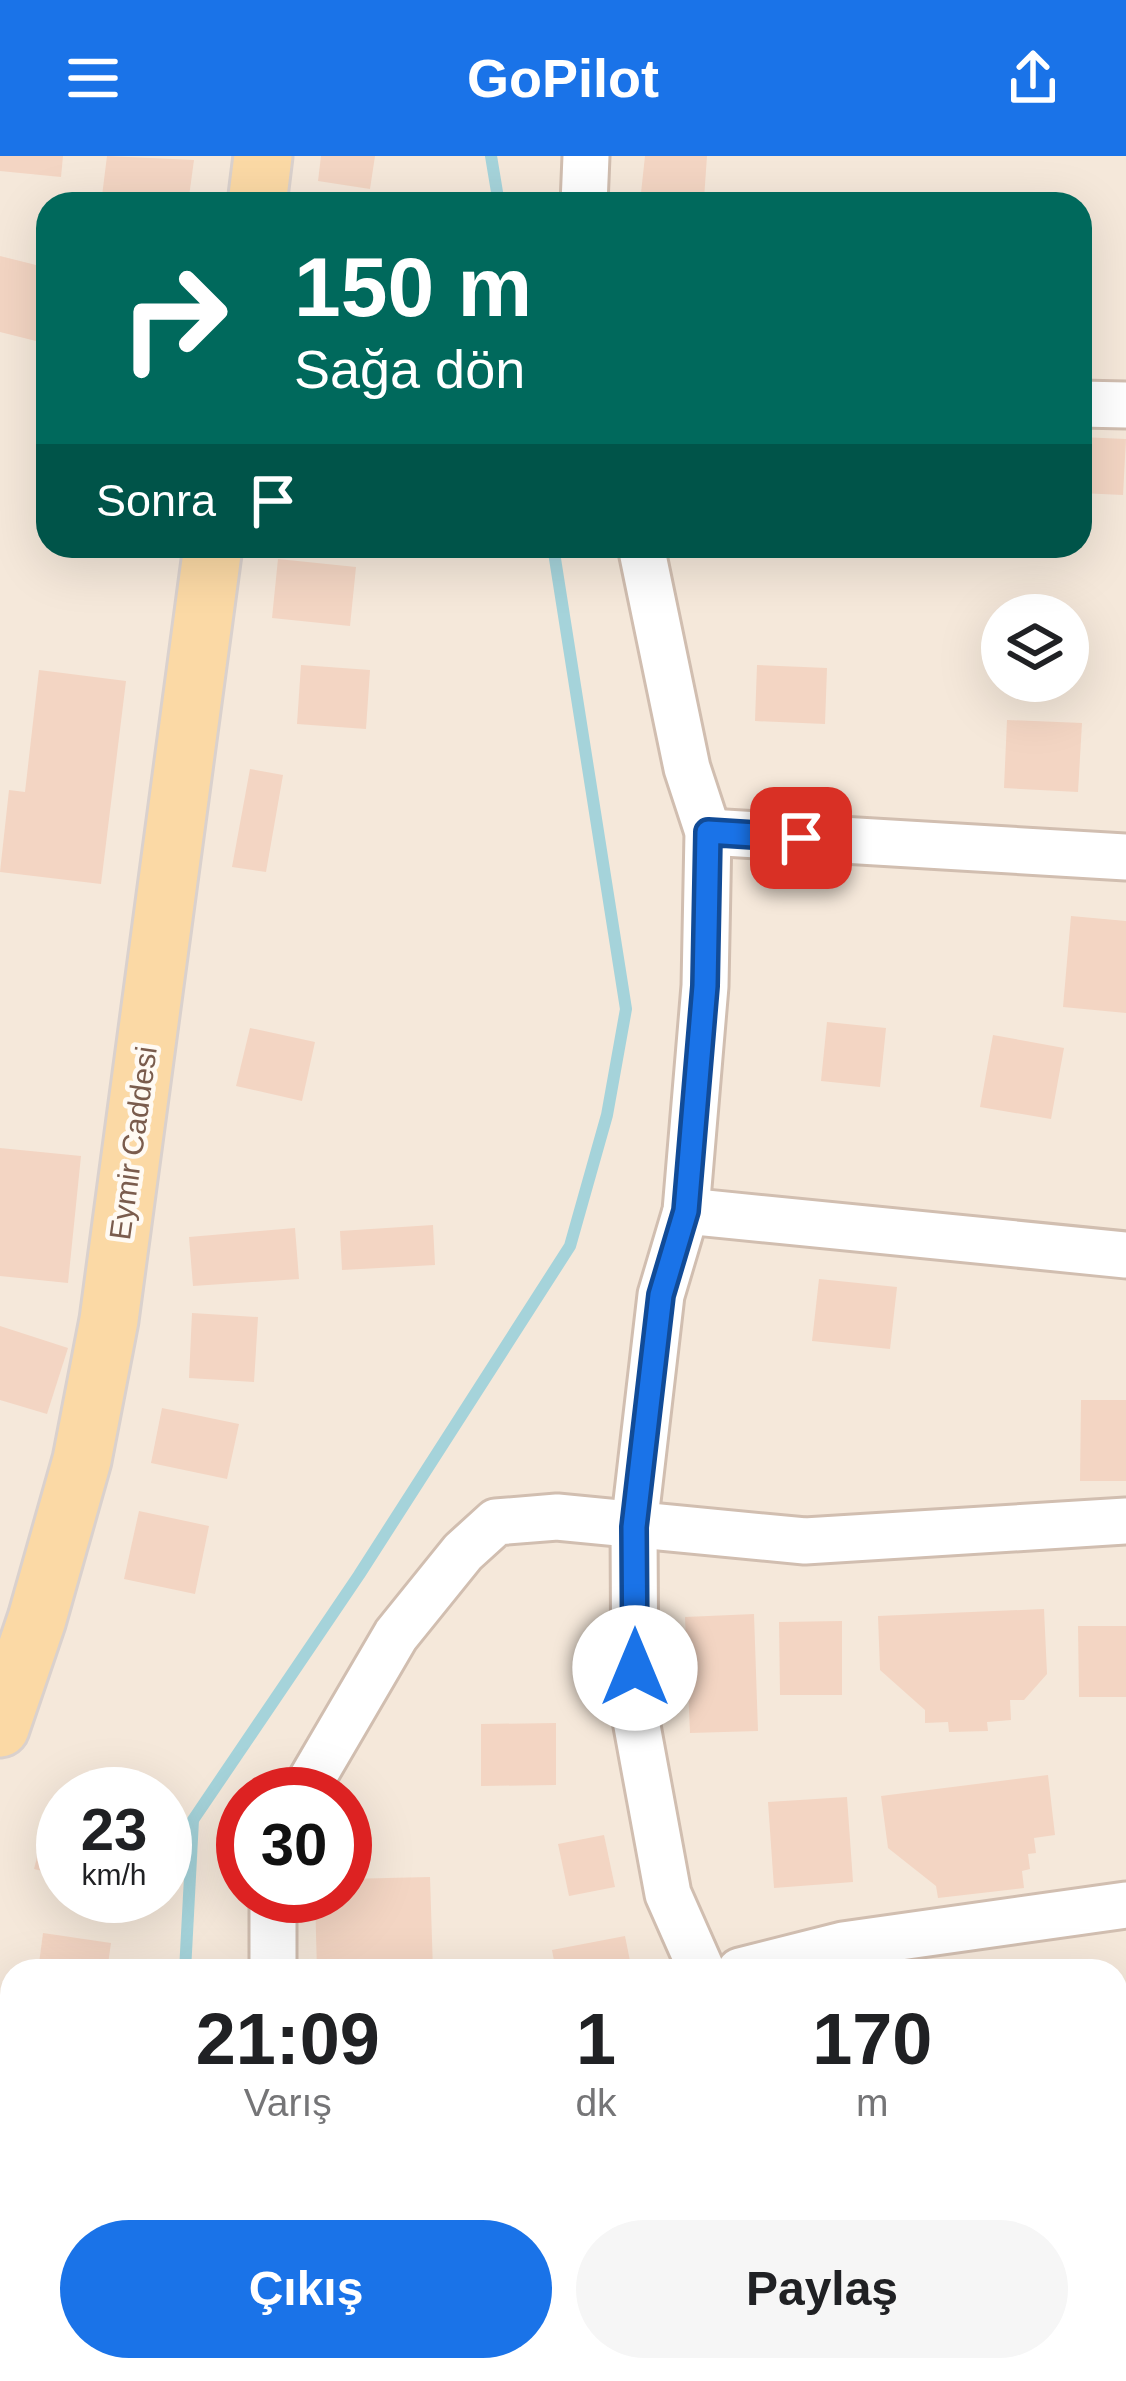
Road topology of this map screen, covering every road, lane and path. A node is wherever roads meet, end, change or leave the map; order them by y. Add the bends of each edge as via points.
1 (263, 156) edge
2 (586, 156) edge
3 (258, 192) edge
4 (584, 192) edge
5 (1092, 404) edge
6 (1126, 405) edge
7 (211, 558) edge
8 (643, 558) edge
9 (708, 832) junction
10 (1126, 857) edge
11 (686, 1211) junction
12 (1126, 1255) edge
13 (1126, 1521) edge
14 (634, 1527) junction
15 (0, 1728) edge
16 (319, 1767) edge
17 (1126, 1905) edge
18 (273, 1923) edge
19 (273, 1959) edge
20 (697, 1959) edge
21 (789, 1959) edge

1 - 3 main road
2 - 4 street
5 - 6 street
7 - 15 main road, Eymir Caddesi via 109,1320 82,1460
8 - 9 street
9 - 10 street
9 - 11 street
11 - 12 street
11 - 14 street via 661,1295
13 - 14 street via 806,1541
14 - 16 street via 557,1517 496,1522 396,1635
14 - 20 street via 635,1715 668,1894
17 - 21 street
18 - 19 street

